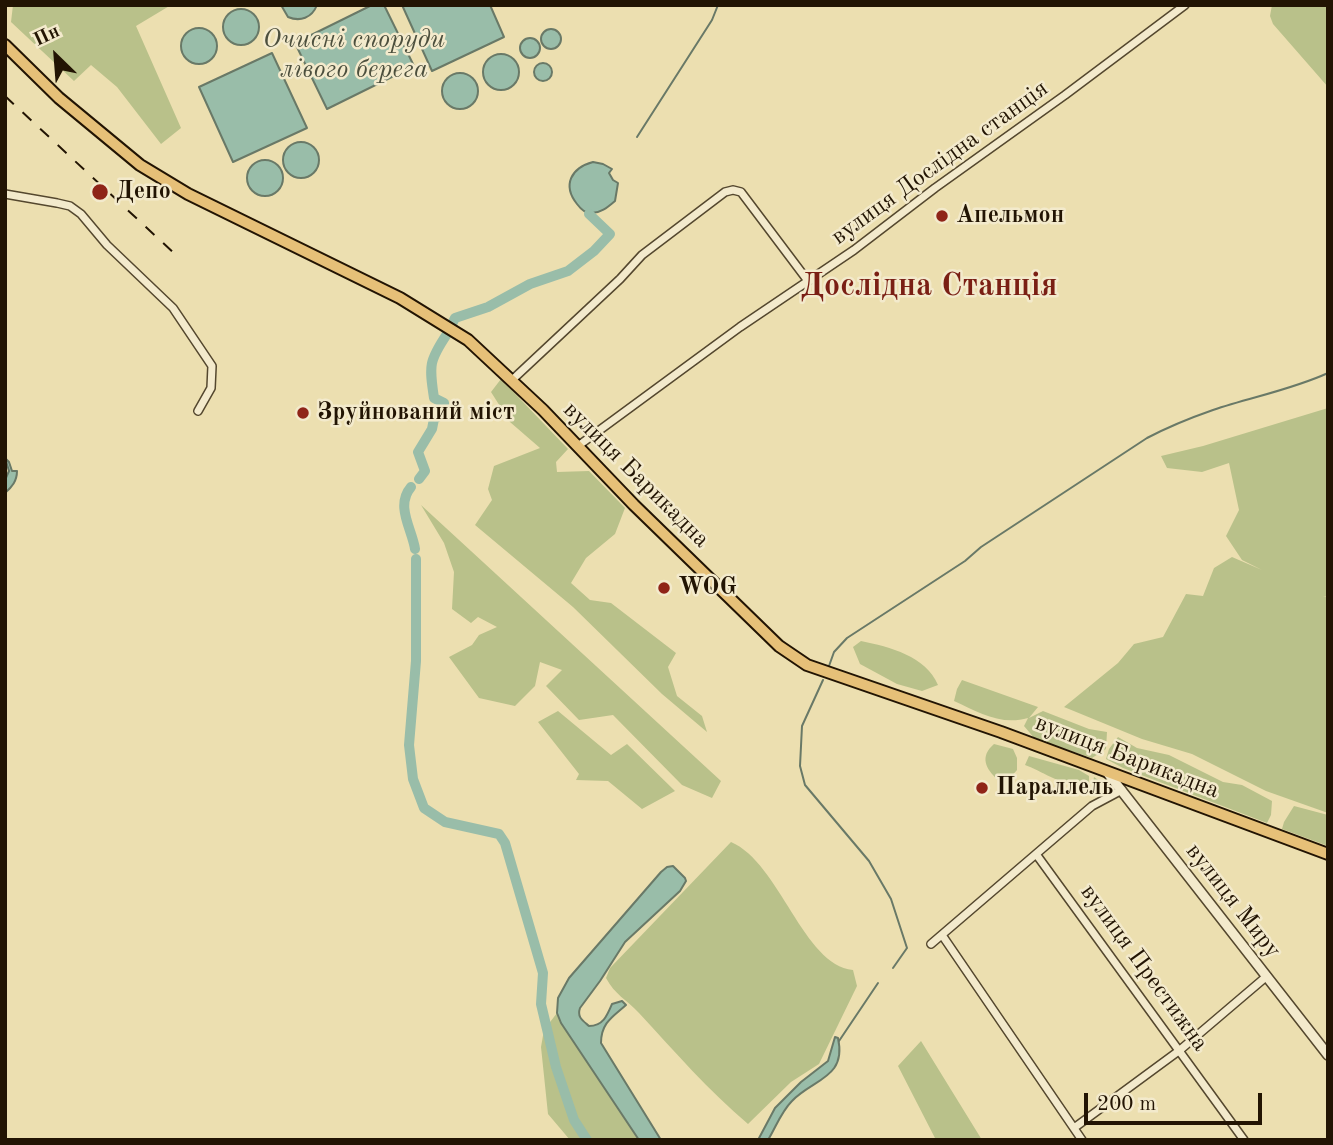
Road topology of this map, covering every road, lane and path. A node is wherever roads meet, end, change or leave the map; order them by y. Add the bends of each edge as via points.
1 (1185, 5) edge
2 (5, 45) edge
3 (5, 194) edge
4 (808, 281) junction
5 (511, 381) junction
6 (198, 411) dead end
7 (578, 446) junction
8 (1107, 772) junction
9 (1122, 790) junction
10 (1036, 854) junction
11 (1328, 854) edge
12 (942, 934) junction
13 (931, 944) dead end
14 (1267, 976) junction
15 (1180, 1050) junction
16 (1328, 1055) edge
17 (1074, 1128) junction
18 (1082, 1140) edge
19 (1244, 1140) edge

1 - 4 street, вулиця Дослідна станція
2 - 5 main road, вулиця Барикадна via 59,98 140,165 188,194 400,298 468,340
3 - 6 street via 69,206 81,214 173,308 212,366 211,388
4 - 5 street via 741,192 725,192 642,255
4 - 7 street, вулиця Дослідна станція
5 - 7 main road, вулиця Барикадна
7 - 8 main road, вулиця Барикадна via 779,646 807,665
8 - 9 street, вулиця Миру
8 - 11 main road, вулиця Барикадна
9 - 10 street via 1092,806
9 - 14 street, вулиця Миру
10 - 12 street
10 - 15 street, вулиця Престижна
12 - 13 street
12 - 17 street
14 - 15 street
14 - 16 street, вулиця Миру
15 - 17 street
15 - 19 street, вулиця Престижна
17 - 18 street

